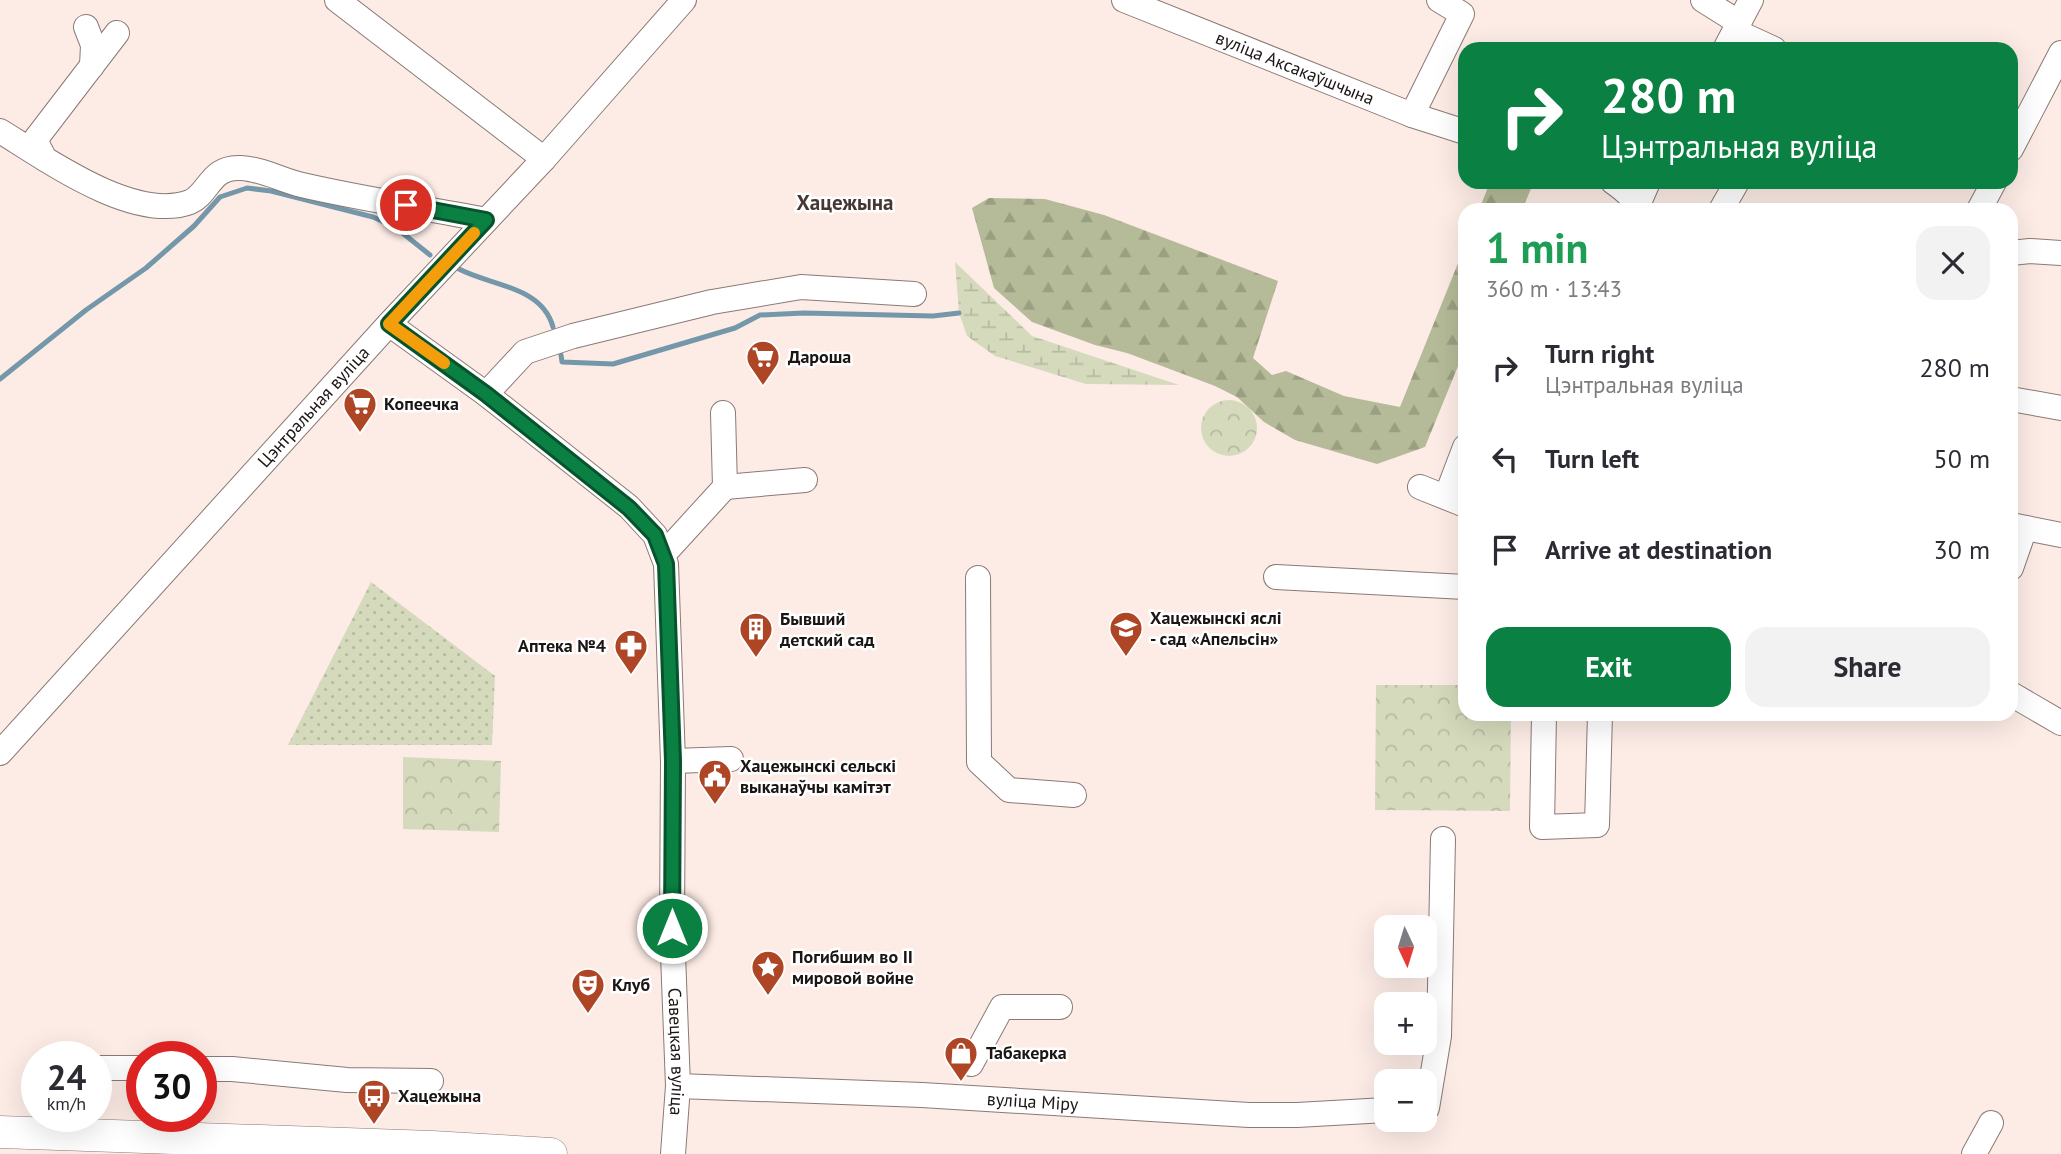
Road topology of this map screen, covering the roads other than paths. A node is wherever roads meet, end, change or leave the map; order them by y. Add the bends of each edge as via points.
1 (337, 0) edge
2 (684, 0) edge
3 (1125, 0) edge
4 (1439, 0) edge
5 (1703, 0) edge
6 (1751, 0) edge
7 (86, 27) dead end
8 (117, 33) dead end
9 (1733, 34) edge
10 (1755, 42) edge
11 (2061, 53) edge
12 (92, 66) junction
13 (1412, 115) junction
14 (1458, 130) edge
15 (0, 131) edge
16 (2018, 136) edge
17 (44, 159) junction
18 (544, 159) junction
19 (1623, 189) edge
20 (1634, 203) edge
21 (486, 220) junction
22 (2018, 252) edge
23 (2061, 253) edge
24 (914, 294) dead end
25 (389, 324) junction
26 (486, 394) junction
27 (2018, 400) edge
28 (2061, 408) edge
29 (723, 413) dead end
30 (805, 480) dead end
31 (725, 487) junction
32 (1420, 487) dead end
33 (1455, 501) edge
34 (2018, 527) edge
35 (2061, 535) edge
36 (663, 555) junction
37 (1276, 577) dead end
38 (978, 578) dead end
39 (1458, 587) edge
40 (2018, 698) edge
41 (1544, 721) edge
42 (1600, 721) edge
43 (2061, 723) edge
44 (0, 753) edge
45 (731, 760) dead end
46 (673, 761) junction
47 (1074, 795) dead end
48 (1443, 839) dead end
49 (1060, 1007) dead end
50 (971, 1064) dead end
51 (217, 1069) edge
52 (1434, 1069) edge
53 (431, 1081) dead end
54 (678, 1086) junction
55 (1374, 1111) edge
56 (1991, 1123) dead end
57 (0, 1132) edge
58 (353, 1149) edge
59 (551, 1154) edge
60 (673, 1154) edge
61 (1974, 1154) edge

1 - 18 street
2 - 18 street, Цэнтральная вуліца
3 - 13 street, вуліца Аксакаўшчына
4 - 13 street via 1462,14
5 - 9 street
6 - 9 street
7 - 12 street via 93,45
8 - 12 street
9 - 10 street
11 - 16 street
12 - 17 street via 35,140
13 - 14 street, вуліца Аксакаўшчына
15 - 17 street
17 - 21 street via 89,185 144,203 166,206 192,201 218,173 237,167 301,185
18 - 21 street, Цэнтральная вуліца
19 - 20 street
21 - 25 street, Цэнтральная вуліца
22 - 23 street
24 - 26 street via 802,287 712,302 525,352
25 - 26 street, Савецкая вуліца
25 - 44 street, Цэнтральная вуліца
26 - 36 street, Савецкая вуліца via 629,508 655,535
27 - 28 street
29 - 31 street
30 - 31 street
31 - 36 street
32 - 33 street
34 - 35 street
36 - 46 street, Савецкая вуліца
37 - 39 street
38 - 47 street via 979,762 1009,790
40 - 43 street
41 - 42 street via 1542,827 1597,825
45 - 46 street
46 - 54 street, Савецкая вуліца via 672,928
48 - 52 street via 1439,1036
49 - 50 street via 1002,1007
51 - 53 street via 347,1080
54 - 55 street, вуліца Міру via 1249,1115
54 - 60 street, Савецкая вуліца
56 - 61 street
57 - 58 main road
58 - 59 main road

